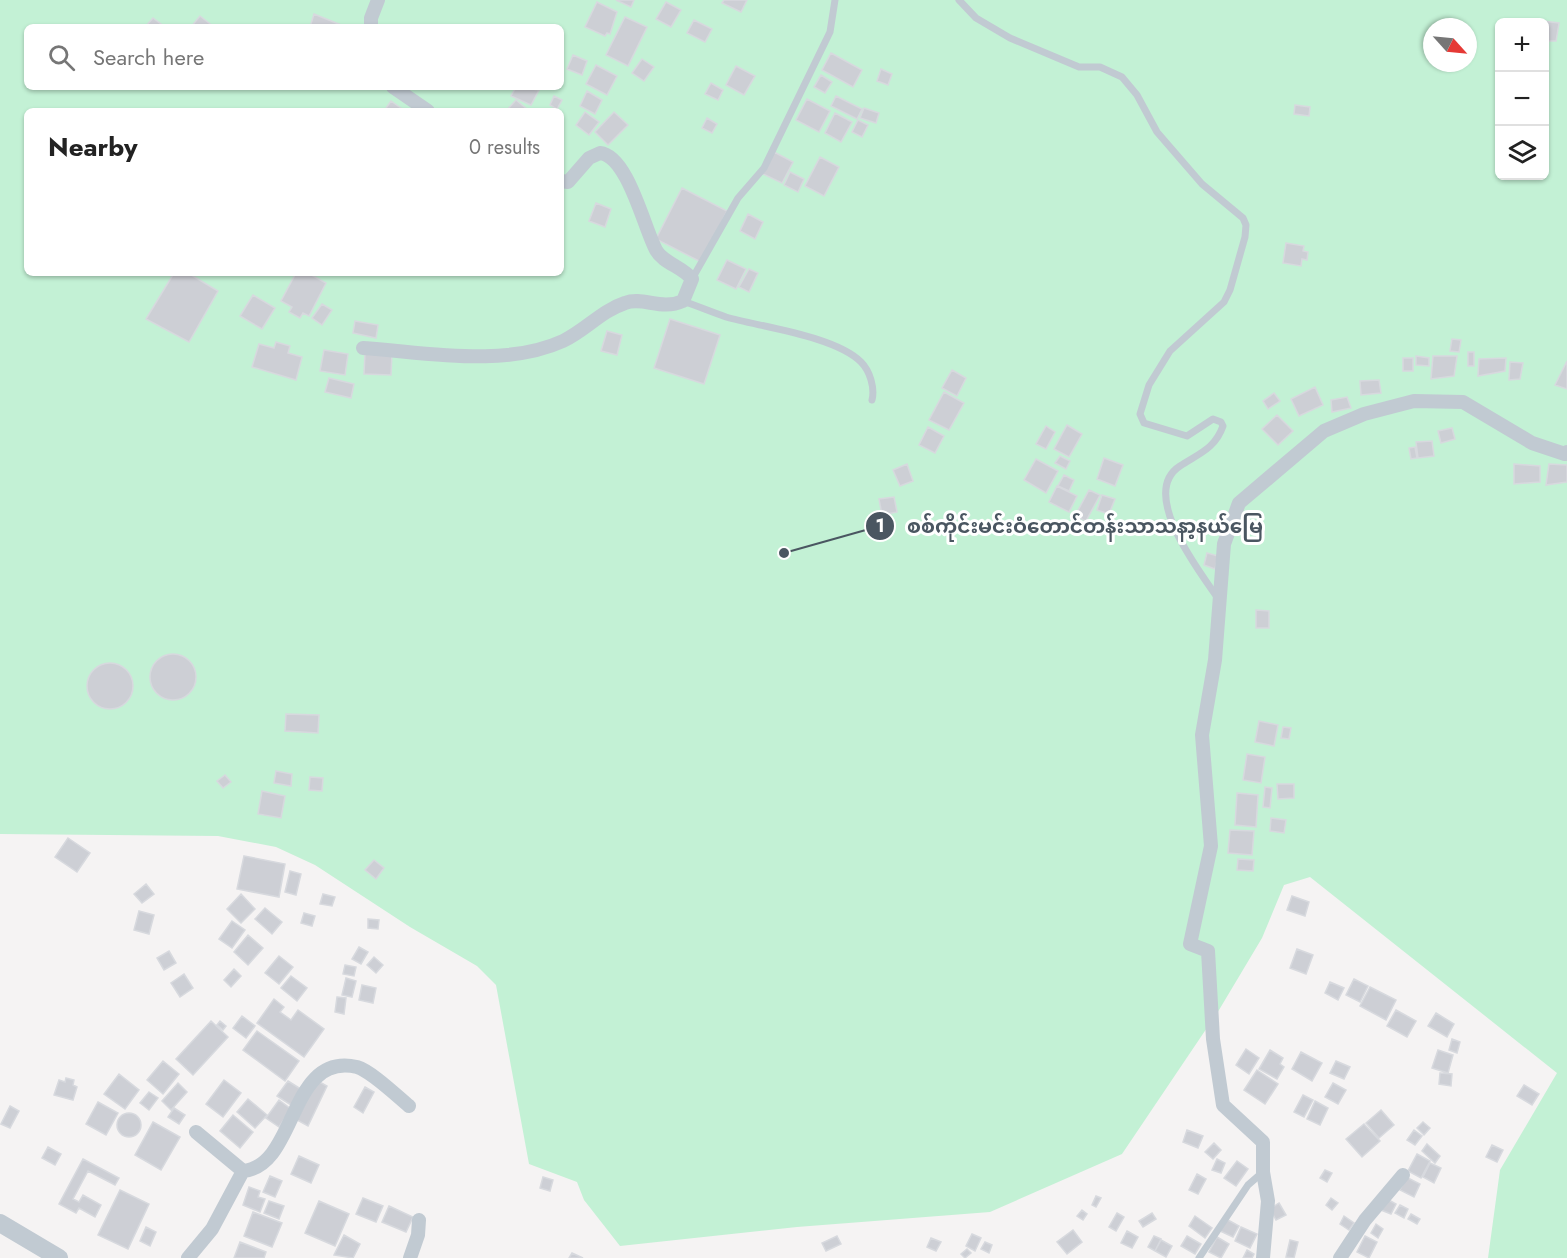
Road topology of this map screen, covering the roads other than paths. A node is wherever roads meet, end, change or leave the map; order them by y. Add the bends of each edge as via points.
1 (378, 0) edge
2 (835, 0) edge
3 (959, 0) edge
4 (371, 24) edge
5 (397, 90) edge
6 (424, 108) edge
7 (564, 182) edge
8 (692, 279) junction
9 (683, 301) junction
10 (363, 348) dead end
11 (872, 400) dead end
12 (1567, 452) edge
13 (1219, 601) junction
14 (409, 1106) dead end
15 (196, 1132) dead end
16 (243, 1171) junction
17 (1263, 1172) junction
18 (1402, 1175) dead end
19 (419, 1220) dead end
20 (0, 1223) edge
21 (194, 1256) edge
22 (59, 1258) edge
23 (410, 1258) edge
24 (1199, 1258) edge
25 (1263, 1258) edge
26 (1340, 1258) edge

1 - 4 street
2 - 8 lane via 830,32 764,168 738,198
3 - 13 lane via 976,18 1011,38 1078,67 1100,67 1122,77 1157,132 1202,184 1243,218 1245,237 1224,302 1170,351 1149,385 1140,414 1144,423 1180,435 1195,432 1213,419 1223,426 1209,448 1177,467 1167,497 1177,534
5 - 6 street
7 - 8 street via 594,155 600,153 616,162 658,253
8 - 9 street
9 - 10 street via 671,306 628,301 605,310 561,342 508,355 436,355
9 - 11 lane via 852,355 871,379
12 - 13 street via 1532,443 1463,402 1414,401 1364,414 1324,431 1239,503 1224,544
13 - 17 street via 1215,660 1202,735 1211,846 1190,944 1208,951 1213,1039 1223,1105 1263,1142
14 - 16 street via 358,1067 337,1066 310,1083 271,1155 255,1170
15 - 16 street
16 - 21 street
17 - 24 lane via 1248,1185
17 - 25 street via 1268,1201
18 - 26 street
19 - 23 street
20 - 22 street

